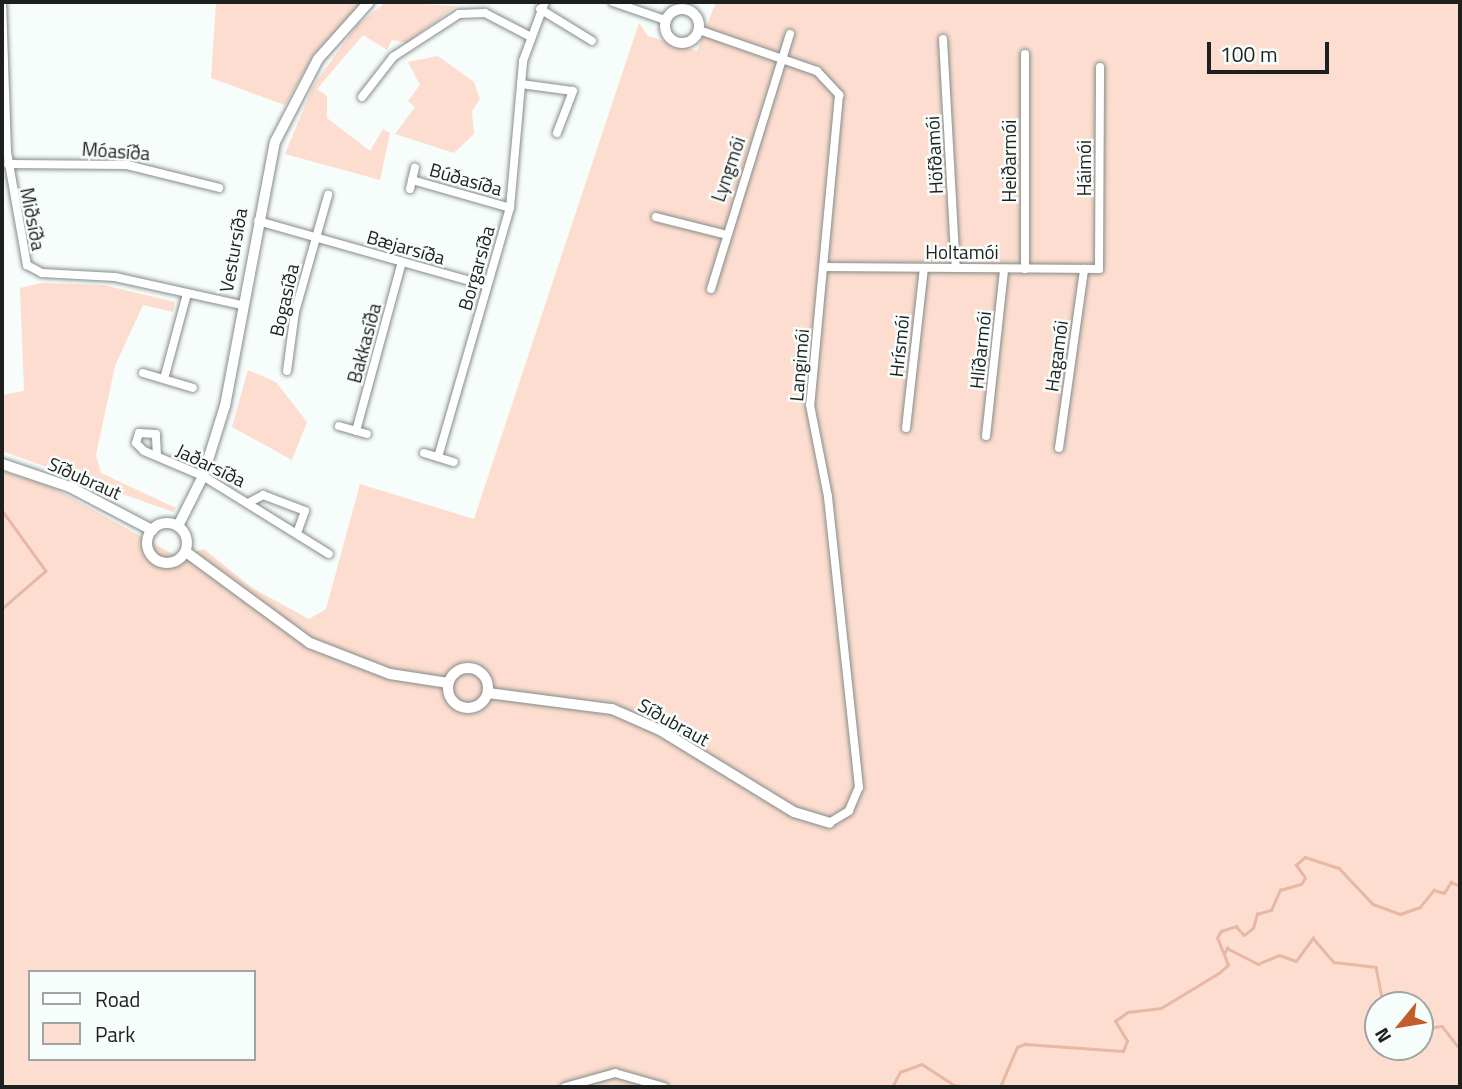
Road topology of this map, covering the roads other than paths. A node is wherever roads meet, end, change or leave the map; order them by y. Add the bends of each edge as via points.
1 (2, 2) edge
2 (369, 2) edge
3 (613, 2) edge
4 (542, 6) edge
5 (691, 6) edge
6 (666, 20) junction
7 (699, 30) junction
8 (790, 34) dead end
9 (528, 36) junction
10 (943, 39) dead end
11 (592, 41) dead end
12 (1025, 54) dead end
13 (2, 55) edge
14 (781, 60) junction
15 (1100, 67) dead end
16 (576, 81) dead end
17 (521, 84) junction
18 (573, 91) junction
19 (362, 97) dead end
20 (557, 133) dead end
21 (8, 164) junction
22 (415, 168) dead end
23 (412, 180) junction
24 (219, 188) dead end
25 (410, 189) dead end
26 (328, 195) dead end
27 (510, 208) junction
28 (656, 217) dead end
29 (257, 221) junction
30 (723, 234) junction
31 (316, 238) junction
32 (402, 262) junction
33 (825, 267) junction
34 (924, 268) junction
35 (956, 268) junction
36 (1004, 268) junction
37 (1025, 269) junction
38 (1084, 269) junction
39 (1100, 269) joint
40 (487, 286) junction
41 (711, 289) dead end
42 (187, 294) junction
43 (241, 305) junction
44 (287, 371) dead end
45 (143, 373) dead end
46 (164, 379) junction
47 (193, 388) dead end
48 (339, 426) dead end
49 (906, 428) dead end
50 (356, 431) junction
51 (368, 434) dead end
52 (986, 436) dead end
53 (1059, 448) dead end
54 (424, 453) dead end
55 (157, 456) dead end
56 (438, 457) junction
57 (454, 463) dead end
58 (2, 464) edge
59 (203, 476) junction
60 (250, 502) junction
61 (178, 526) junction
62 (152, 530) junction
63 (297, 533) junction
64 (186, 552) junction
65 (329, 554) dead end
66 (448, 683) junction
67 (488, 693) junction
68 (830, 823) joint
69 (565, 1087) edge
70 (664, 1087) edge

1 - 13 street, Miðsíða
2 - 29 street, Vestursíða via 328,44 291,104 268,162
3 - 6 street
4 - 9 street, Borgarsíða
4 - 11 street, Borgarsíða
5 - 6 street via 678,9
5 - 7 street
6 - 7 street via 666,32 678,43 688,42
7 - 14 street, Langimói
8 - 14 street, Lyngmói
9 - 17 street, Borgarsíða
9 - 19 street via 485,13 459,14 393,57
10 - 35 street, Höfðamói
12 - 37 street, Heiðarmói
13 - 21 street, Miðsíða
14 - 30 street, Lyngmói
14 - 33 street, Langimói via 825,76 839,95
15 - 39 street, Háimói
16 - 18 street
17 - 18 street
17 - 27 street, Borgarsíða
18 - 20 street
21 - 24 street, Móasíða via 127,165
21 - 42 street, Miðsíða via 22,252 31,268
22 - 23 street, Búðasíða
23 - 25 street, Búðasíða
23 - 27 street, Búðasíða
26 - 31 street
27 - 40 street, Borgarsíða
28 - 30 street
29 - 31 street, Bæjarsíða
29 - 43 street, Vestursíða
30 - 41 street, Lyngmói
31 - 32 street, Bæjarsíða
31 - 44 street, Bogasíða
32 - 40 street, Bæjarsíða
32 - 50 street, Bakkasíða
33 - 34 street, Holtamói
33 - 68 street, Langimói via 810,405 828,497 859,787 849,811
34 - 35 street, Holtamói
34 - 49 street, Hrísmói
35 - 36 street, Holtamói
36 - 37 street, Holtamói
36 - 52 street, Hlíðarmói
37 - 38 street, Holtamói
38 - 39 street, Holtamói
38 - 53 street, Hagamói
40 - 56 street, Borgarsíða
42 - 43 street, Miðsíða
42 - 46 street
43 - 59 street, Vestursíða via 231,381
45 - 46 street
46 - 47 street
48 - 50 street
50 - 51 street
54 - 56 street
55 - 59 street, Jaðarsíða
56 - 57 street
58 - 62 street, Síðubraut via 70,487
59 - 60 street, Jaðarsíða
59 - 61 street, Vestursíða
60 - 63 street, Jaðarsíða
60 - 63 street, Jaðarsíða via 263,495 305,511
61 - 62 street via 166,523
61 - 64 street via 187,536
62 - 64 street via 147,548 153,559 172,564
63 - 65 street, Jaðarsíða
64 - 66 street via 310,643 390,674
66 - 67 street via 457,671 474,669 485,677
66 - 67 street via 451,700 463,708 477,707
67 - 68 street, Síðubraut via 612,709 660,730 777,803
69 - 70 street via 615,1073

